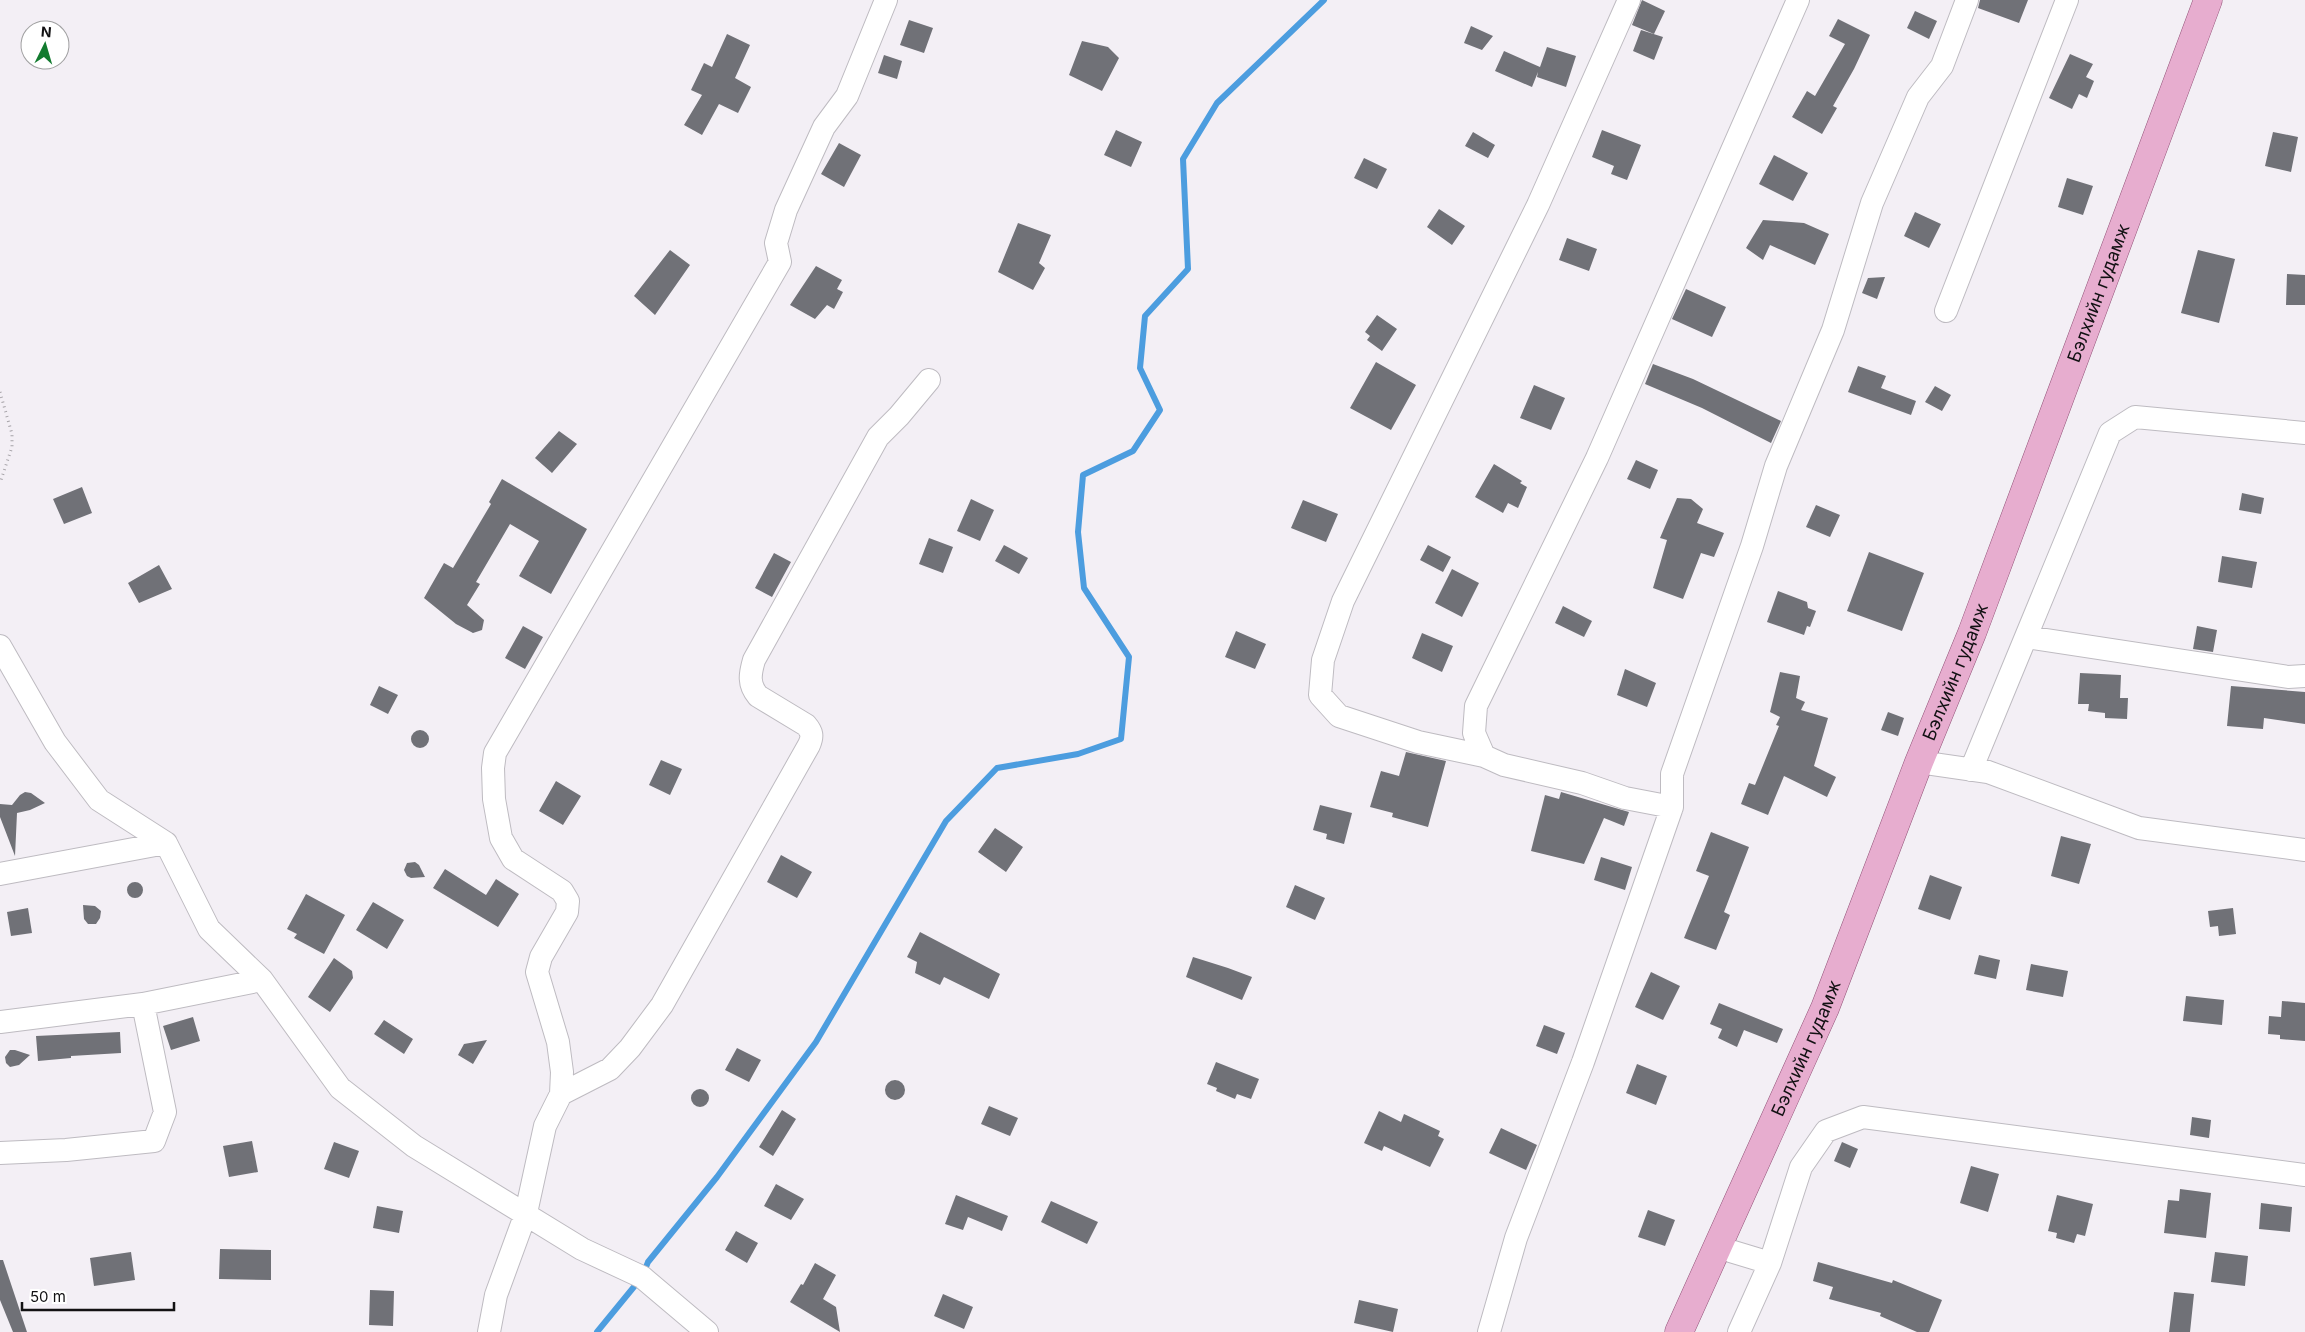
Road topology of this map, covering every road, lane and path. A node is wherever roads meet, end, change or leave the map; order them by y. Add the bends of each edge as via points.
1 (886, 0) edge
2 (1629, 0) edge
3 (1798, 0) edge
4 (1967, 0) edge
5 (2067, 0) edge
6 (2208, 0) edge
7 (1946, 311) dead end
8 (929, 380) dead end
9 (0, 392) edge
10 (2305, 433) edge
11 (0, 483) edge
12 (2026, 637) junction
13 (1, 649) edge
14 (2305, 676) edge
15 (1484, 756) junction
16 (1919, 762) junction
17 (1971, 770) junction
18 (1672, 807) junction
19 (166, 843) junction
20 (2305, 850) edge
21 (0, 874) edge
22 (262, 980) junction
23 (143, 1004) junction
24 (0, 1022) edge
25 (561, 1094) junction
26 (0, 1153) edge
27 (2305, 1175) edge
28 (526, 1213) junction
29 (1717, 1247) junction
30 (1770, 1263) junction
31 (489, 1332) edge
32 (707, 1332) edge
33 (1489, 1332) edge
34 (1679, 1332) edge
35 (1739, 1332) edge

1 - 25 street via 847,96 824,128 786,210 776,243 780,262 496,753 494,799 501,838 513,858 562,890 568,901 567,912 541,957 537,972 558,1042
2 - 15 street via 1538,205 1344,601 1323,660 1320,695 1339,716 1418,742
3 - 15 street via 1597,458 1476,706 1474,733
4 - 18 street via 1942,66 1918,97 1872,203 1833,330 1776,466 1744,571 1672,774
5 - 7 street
6 - 16 main road, Бэлхийн гудамж via 1972,633
8 - 25 street via 878,437 754,660 751,673 753,690 812,731 809,746 662,1005 630,1048 610,1068
9 - 11 path via 12,434 12,447
10 - 12 street via 2135,417 2110,433
12 - 14 street via 2288,677
12 - 17 street
13 - 19 street via 55,742 99,800
15 - 18 street via 1504,765 1582,783 1625,798
16 - 17 street
16 - 29 main road, Бэлхийн гудамж via 1825,1008
17 - 20 street via 1988,772 2139,828
18 - 33 street via 1583,1062 1516,1238
19 - 21 street
19 - 22 street via 209,929
22 - 23 street
22 - 28 street via 340,1088 414,1146
23 - 24 street
23 - 26 street via 165,1112 154,1141
25 - 28 street via 545,1126
27 - 30 street via 1863,1117 1826,1131 1801,1167
28 - 31 street via 496,1295
28 - 32 street via 582,1249 642,1277
29 - 30 street
29 - 34 main road, Бэлхийн гудамж
30 - 35 street

